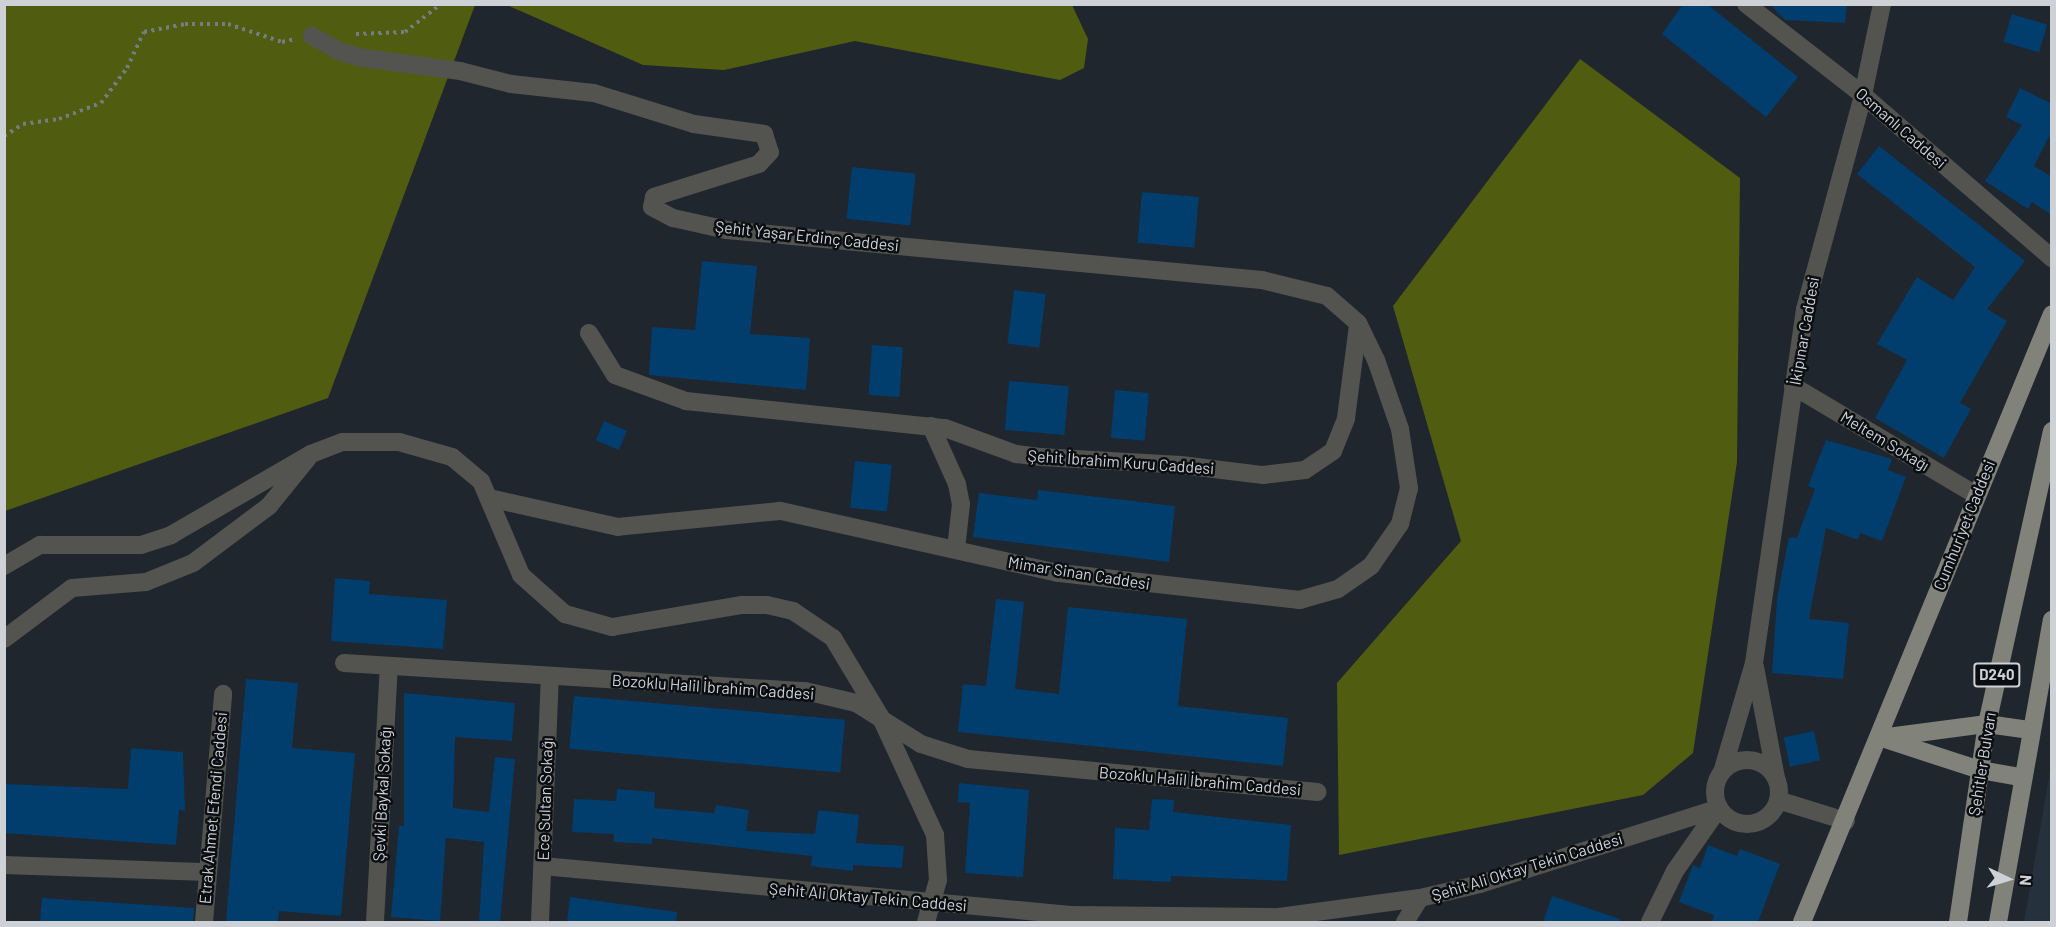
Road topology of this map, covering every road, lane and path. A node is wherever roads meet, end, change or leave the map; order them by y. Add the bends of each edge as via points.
1 (441, 4) edge
2 (1746, 4) edge
3 (1882, 4) edge
4 (347, 35) dead end
5 (312, 36) joint
6 (1863, 96) junction
7 (4, 136) edge
8 (2052, 258) edge
9 (2052, 314) edge
10 (1358, 323) junction
11 (589, 333) dead end
12 (1793, 386) junction
13 (931, 426) junction
14 (2052, 431) edge
15 (311, 454) junction
16 (1976, 495) junction
17 (489, 498) junction
18 (956, 549) junction
19 (4, 566) edge
20 (2052, 620) edge
21 (4, 639) edge
22 (2049, 640) edge
23 (344, 663) dead end
24 (1754, 663) junction
25 (389, 666) junction
26 (550, 676) junction
27 (223, 694) dead end
28 (881, 718) junction
29 (1987, 724) junction
30 (2029, 730) junction
31 (1880, 738) junction
32 (1724, 769) junction
33 (1980, 770) junction
34 (2020, 777) junction
35 (1776, 778) junction
36 (1317, 792) dead end
37 (1778, 800) junction
38 (1719, 808) junction
39 (1846, 821) junction
40 (4, 865) edge
41 (543, 866) junction
42 (208, 872) junction
43 (1420, 898) junction
44 (932, 904) junction
45 (1146, 921) edge
46 (204, 922) edge
47 (375, 922) edge
48 (540, 922) edge
49 (926, 922) edge
50 (1405, 922) edge
51 (1650, 922) edge
52 (1802, 922) edge
53 (1958, 922) edge
54 (1998, 922) edge

1 - 4 path via 405,32
2 - 6 street, Osmanlı Caddesi
3 - 6 street, İkipınar Caddesi
5 - 7 path via 282,42 228,24 185,24 144,32 127,68 101,103 59,119 23,124
5 - 10 street, Şehit Yaşar Erdinç Caddesi via 340,52 363,58 594,93 694,124 764,134 770,152 759,164 654,197 652,207 672,218 727,230 1262,280 1327,296
6 - 8 street, Osmanlı Caddesi
6 - 12 street, İkipınar Caddesi via 1805,309
9 - 16 main road, Cumhuriyet Caddesi
10 - 13 street, Şehit İbrahim Kuru Caddesi via 1346,418 1339,438 1322,461 1305,470 1263,475 1181,465 1040,458
10 - 18 street, Mimar Sinan Caddesi via 1397,419 1409,488 1400,524 1389,543 1371,566 1338,589 1300,600 1281,600 1058,573
11 - 13 street, Şehit İbrahim Kuru Caddesi via 615,375 660,395 743,409
12 - 16 street, Meltem Sokağı
12 - 24 street, İkipınar Caddesi
13 - 18 street via 957,484 961,504
14 - 29 main road, Şehitler Bulvarı / D240
15 - 17 street via 367,440 425,447 468,466
15 - 19 street via 171,535 141,545 40,545
15 - 21 street via 269,506 193,563 146,582 72,588
16 - 31 main road, Cumhuriyet Caddesi
17 - 18 street, Mimar Sinan Caddesi via 618,526 780,511
17 - 28 street via 521,575 565,614 612,627 742,605 793,610 832,638
20 - 22 main road, D240
22 - 30 main road, D240
23 - 25 street, Bozoklu Halil İbrahim Caddesi
24 - 32 street, İkipınar Caddesi
24 - 35 street, İkipınar Caddesi
25 - 26 street, Bozoklu Halil İbrahim Caddesi
25 - 47 street, Şevki Baykal Sokağı
26 - 28 street, Bozoklu Halil İbrahim Caddesi via 805,691 856,703
26 - 41 street, Ece Sultan Sokağı
27 - 42 street, Etrak Ahmet Efendi Caddesi
28 - 36 street, Bozoklu Halil İbrahim Caddesi via 921,744 968,759
28 - 44 street via 935,835 939,860
29 - 30 main road
29 - 31 main road
29 - 33 main road, Şehitler Bulvarı / D240
30 - 34 main road, D240
31 - 33 main road
31 - 39 main road, Cumhuriyet Caddesi
32 - 35 street via 1752,760
32 - 38 street via 1715,788
33 - 34 main road
33 - 53 main road, Şehitler Bulvarı / D240
34 - 54 main road, D240
35 - 37 street
37 - 38 street via 1756,822 1735,822
37 - 39 street
38 - 43 street, Şehit Ali Oktay Tekin Caddesi via 1480,884
38 - 51 street via 1675,871
39 - 52 main road, Cumhuriyet Caddesi
40 - 42 street
41 - 44 street, Şehit Ali Oktay Tekin Caddesi
41 - 48 street, Ece Sultan Sokağı
42 - 46 street, Etrak Ahmet Efendi Caddesi
43 - 45 street, Şehit Ali Oktay Tekin Caddesi via 1279,917
43 - 50 street
44 - 45 street, Şehit Ali Oktay Tekin Caddesi
44 - 49 street

